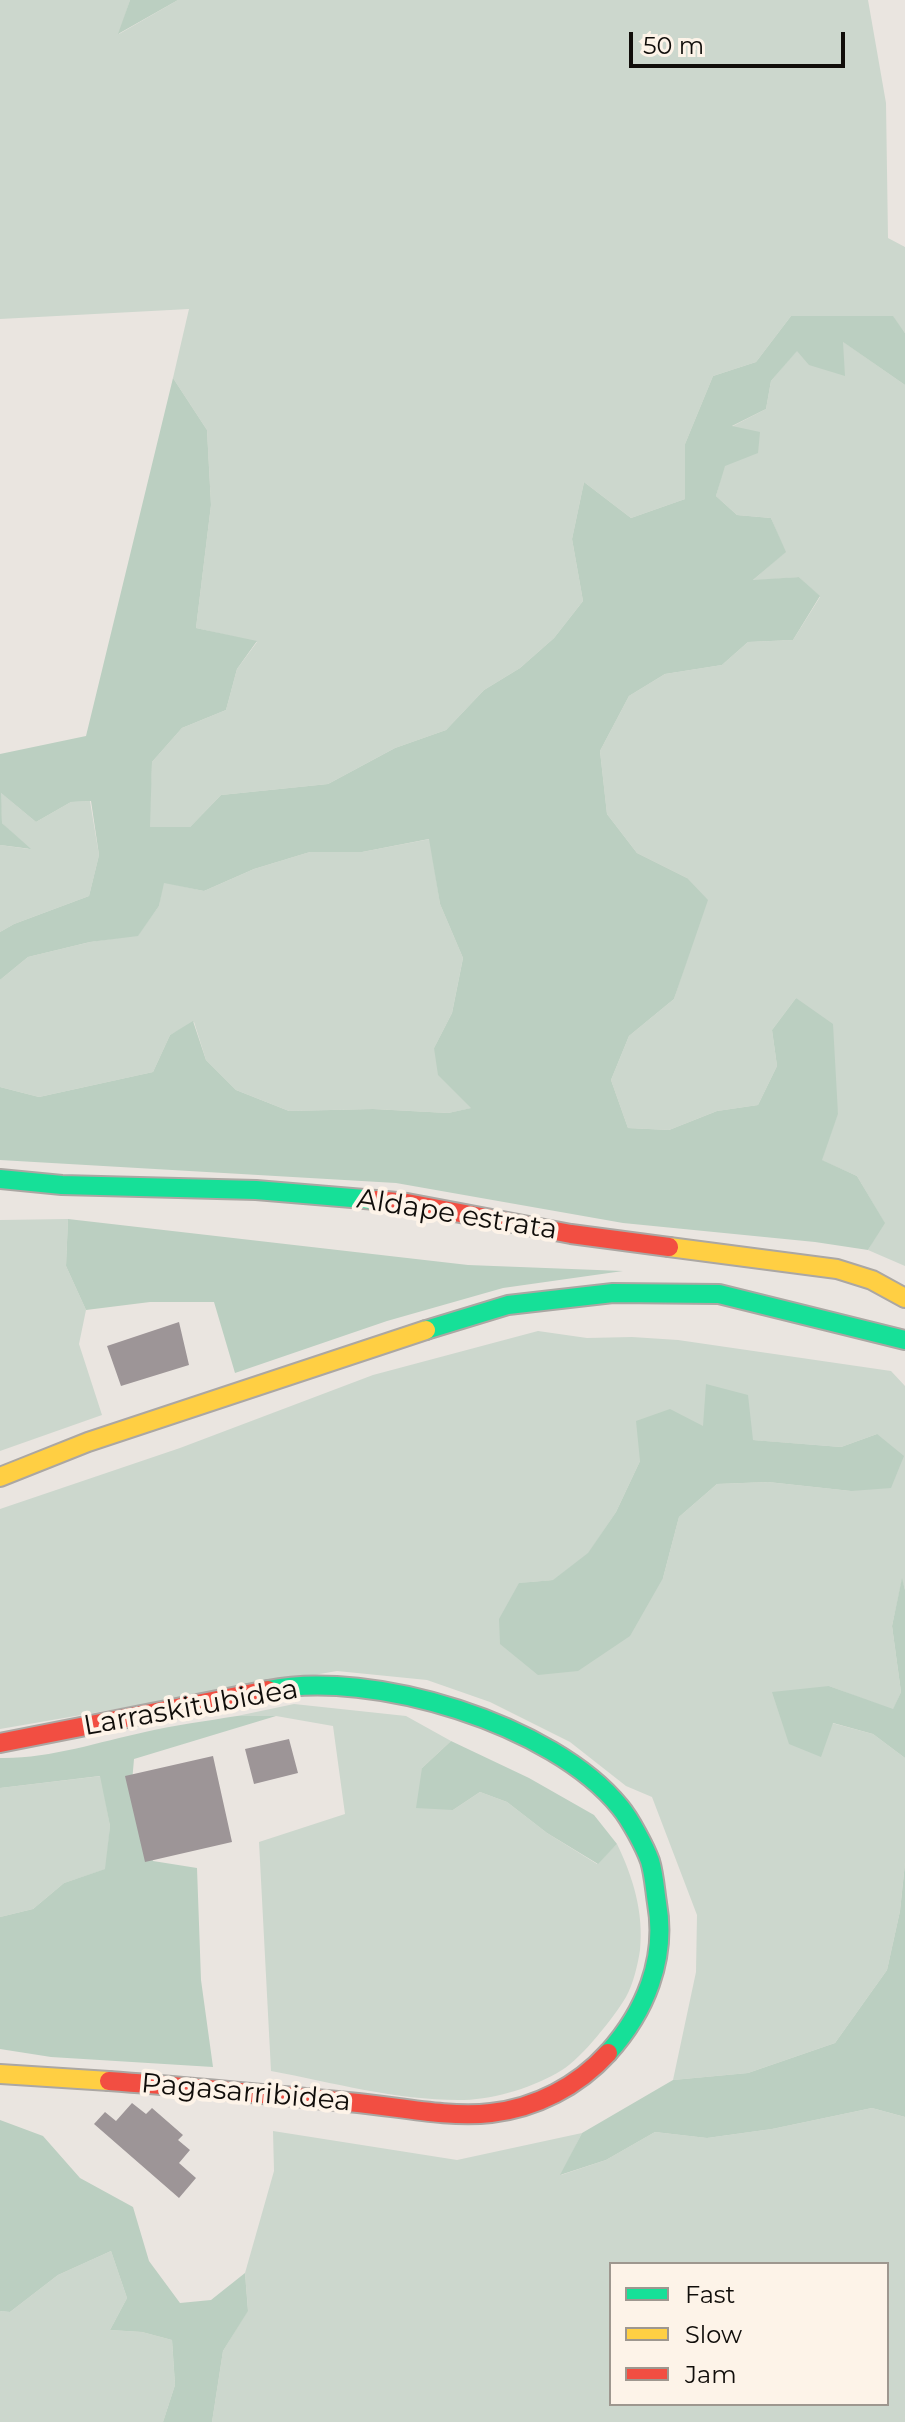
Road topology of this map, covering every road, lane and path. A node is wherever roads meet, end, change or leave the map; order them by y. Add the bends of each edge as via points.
1 (0, 1179) edge
2 (905, 1298) edge
3 (905, 1340) edge
4 (0, 1477) edge
5 (0, 1743) edge
6 (0, 2074) edge
7 (491, 2113) joint

1 - 2 street, Aldape estrata via 256,1190 407,1203 571,1234 837,1269
3 - 4 street via 719,1294 613,1293 508,1305 88,1442
5 - 7 street, Larraskitubidea via 287,1686 372,1688 454,1706 578,1767 621,1808 650,1861 661,1925 654,1977 630,2028 590,2073 546,2099
6 - 7 street, Pagasarribidea

